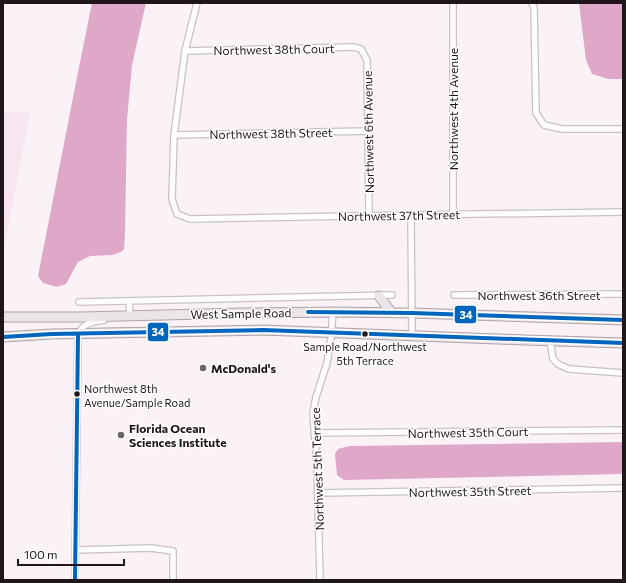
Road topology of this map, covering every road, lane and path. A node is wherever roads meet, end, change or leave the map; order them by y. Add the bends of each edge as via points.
1 (197, 3) edge
2 (453, 3) edge
3 (532, 3) edge
4 (362, 49) joint
5 (186, 51) junction
6 (623, 128) edge
7 (368, 131) junction
8 (174, 135) junction
9 (623, 212) edge
10 (453, 214) junction
11 (369, 215) junction
12 (411, 215) junction
13 (623, 294) edge
14 (454, 295) dead end
15 (380, 296) junction
16 (392, 296) dead end
17 (129, 301) junction
18 (79, 302) dead end
19 (333, 312) junction
20 (391, 312) junction
21 (412, 313) junction
22 (127, 316) junction
23 (3, 317) edge
24 (623, 320) edge
25 (331, 332) junction
26 (78, 334) junction
27 (412, 336) junction
28 (3, 337) edge
29 (550, 341) junction
30 (623, 342) edge
31 (623, 373) edge
32 (623, 430) edge
33 (314, 434) junction
34 (623, 488) edge
35 (318, 494) junction
36 (75, 550) junction
37 (75, 580) edge
38 (173, 580) edge
39 (320, 580) edge

1 - 5 street
2 - 10 street, Northwest 4th Avenue
3 - 6 street via 536,113 544,125 562,129
4 - 5 street, Northwest 38th Court via 353,47
4 - 7 street, Northwest 6th Avenue via 367,60
5 - 8 street
7 - 8 street, Northwest 38th Street
7 - 11 street, Northwest 6th Avenue
8 - 11 street, Northwest 37th Street via 172,198 177,214 190,219
9 - 10 street, Northwest 37th Street
10 - 12 street, Northwest 37th Street
11 - 12 street, Northwest 37th Street
12 - 21 street
13 - 14 street, Northwest 36th Street
15 - 16 street
15 - 17 street
15 - 20 main road
17 - 18 street
17 - 22 street
19 - 20 main road, West Sample Road
19 - 22 main road, West Sample Road
19 - 25 street, Northwest 5th Terrace
20 - 21 main road, West Sample Road
21 - 24 main road, West Sample Road
21 - 27 street
22 - 23 main road, West Sample Road
22 - 26 street via 88,323
25 - 26 main road, West Sample Road via 263,330
25 - 27 main road, West Sample Road
25 - 33 street, Northwest 5th Terrace via 327,363 314,405
26 - 28 main road, West Sample Road
26 - 36 street
27 - 29 main road, West Sample Road
29 - 30 main road, West Sample Road
29 - 31 street via 553,358 558,364 569,369
32 - 33 street, Northwest 35th Court
33 - 35 street, Northwest 5th Terrace
34 - 35 street, Northwest 35th Street
35 - 39 street, Northwest 5th Terrace
36 - 37 street
36 - 38 street via 151,548 173,551

